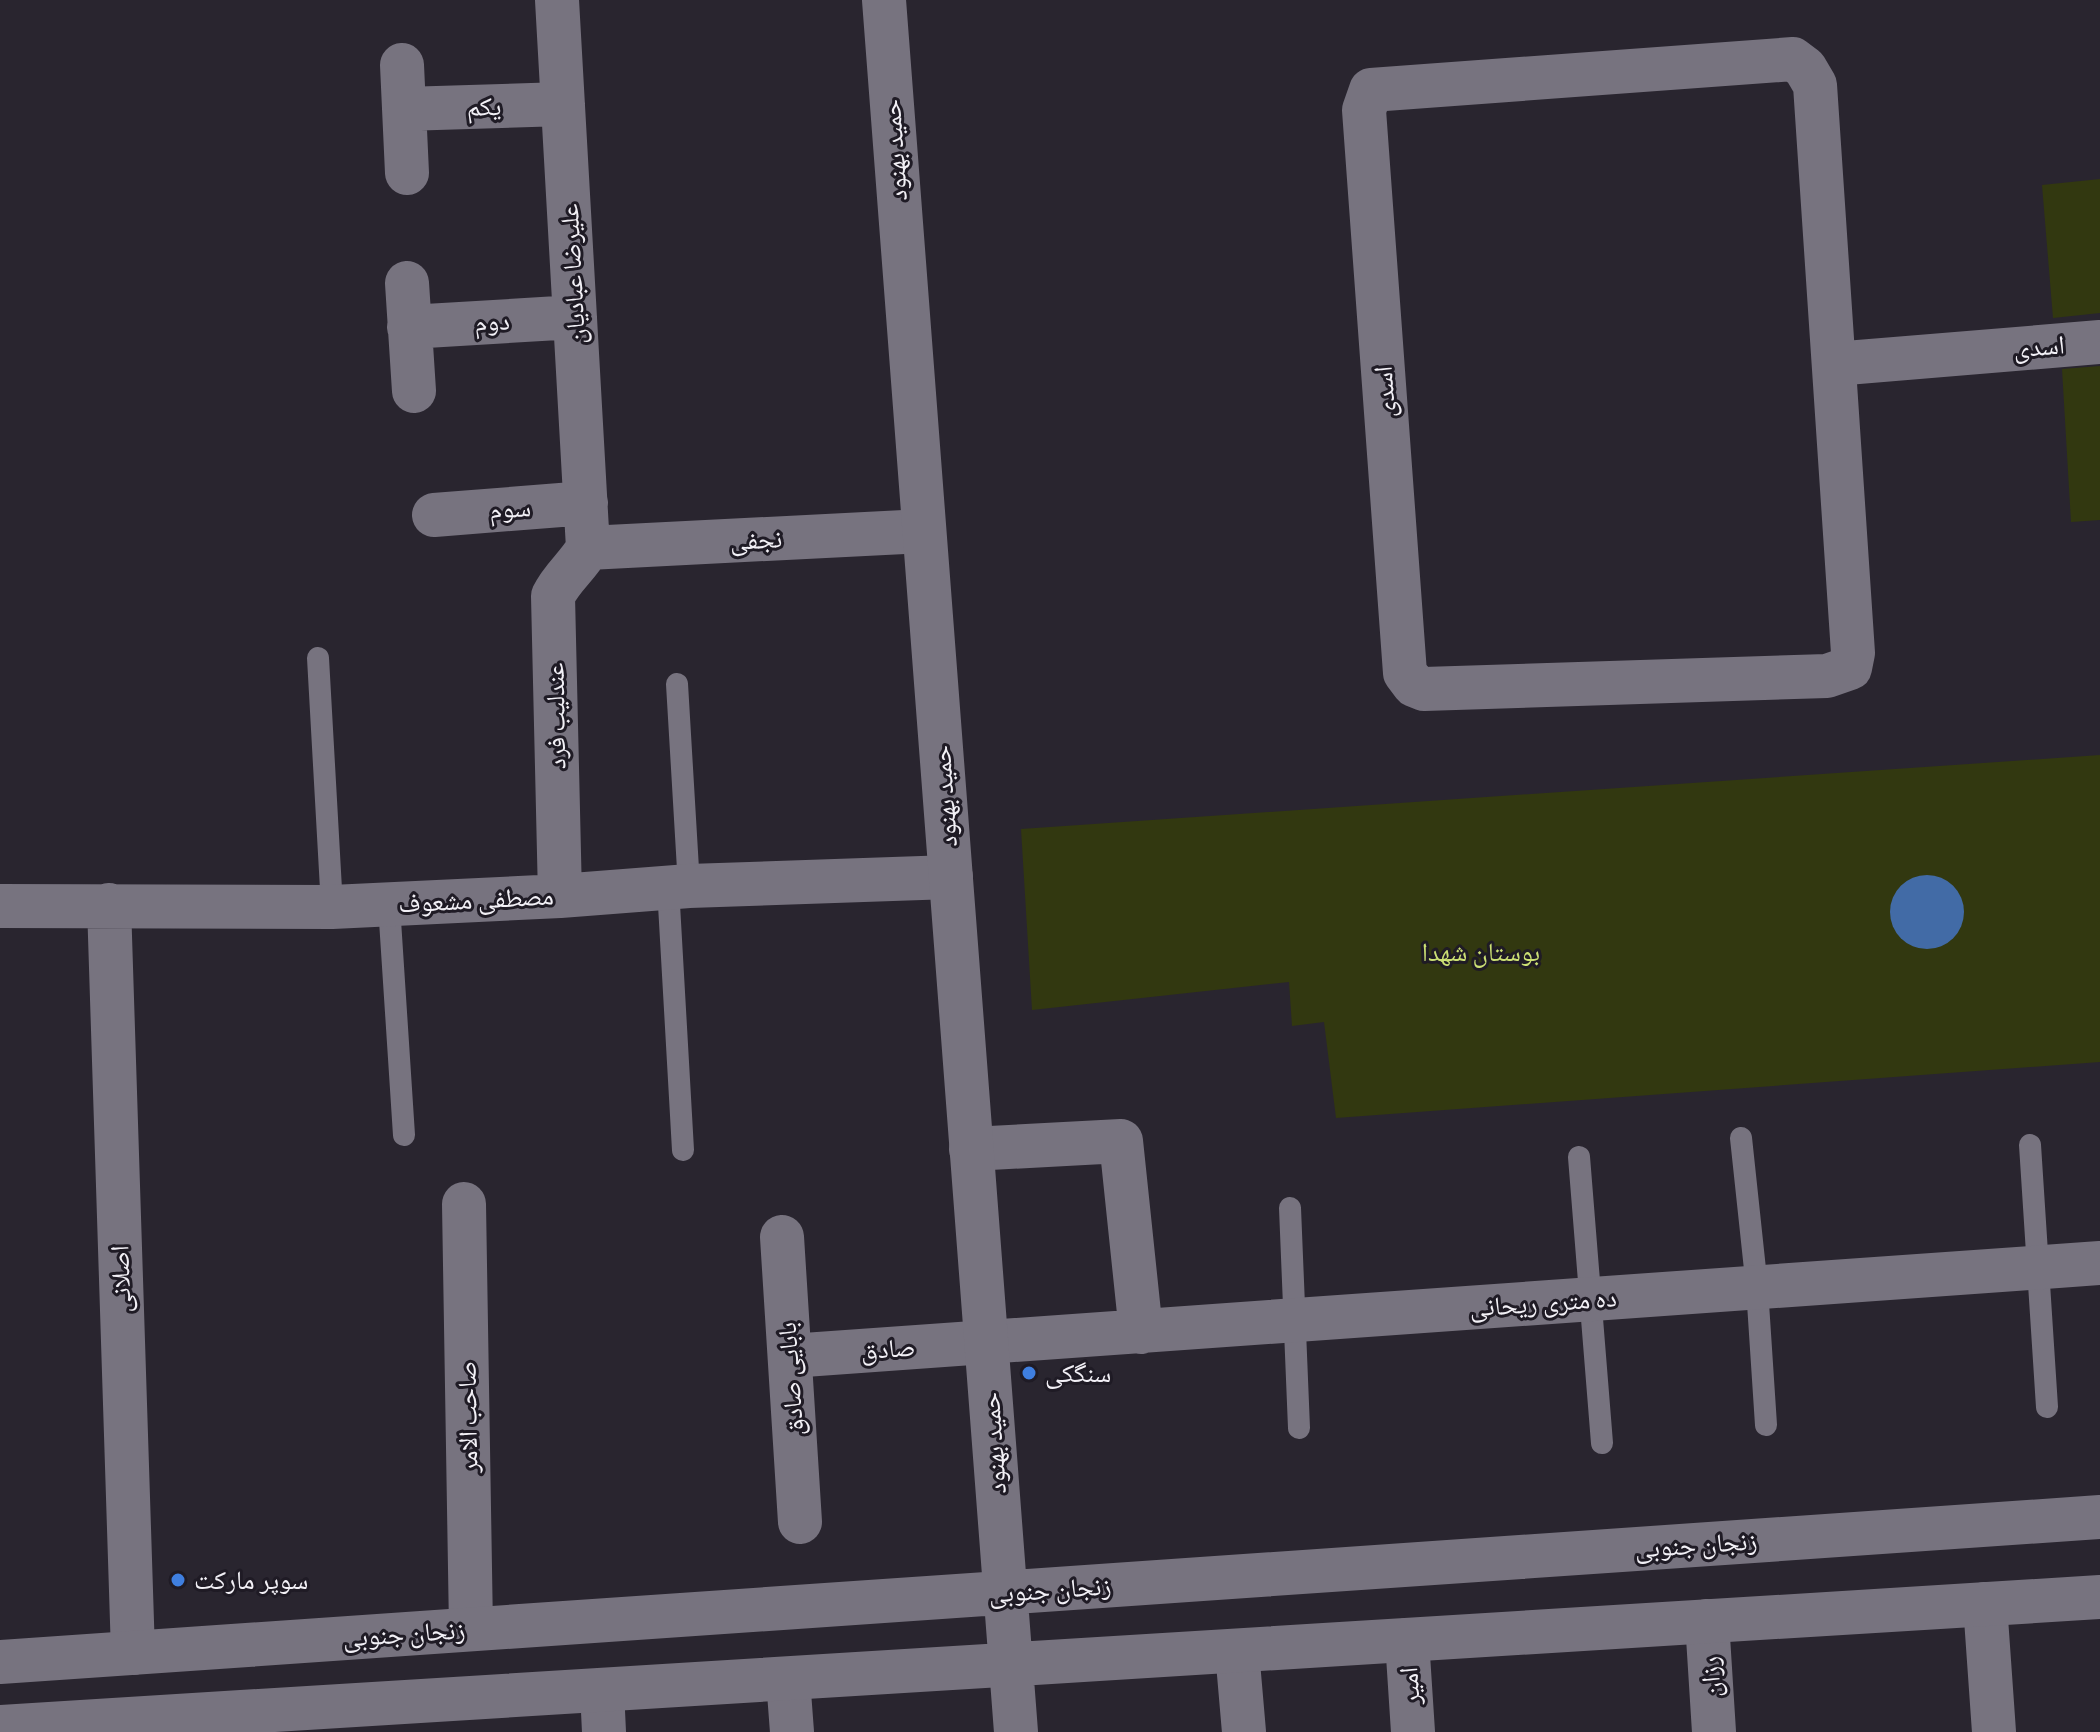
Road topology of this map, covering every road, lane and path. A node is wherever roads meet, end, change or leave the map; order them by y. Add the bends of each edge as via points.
1 (557, 0) edge
2 (884, 0) edge
3 (402, 65) dead end
4 (563, 104) junction
5 (404, 109) junction
6 (407, 173) dead end
7 (407, 283) dead end
8 (575, 317) junction
9 (409, 327) junction
10 (2100, 342) edge
11 (1834, 364) junction
12 (414, 391) dead end
13 (586, 503) junction
14 (434, 515) dead end
15 (924, 531) junction
16 (588, 548) junction
17 (318, 658) dead end
18 (677, 684) dead end
19 (951, 877) junction
20 (678, 887) junction
21 (560, 896) junction
22 (109, 905) junction
23 (389, 905) junction
24 (0, 906) edge
25 (332, 907) junction
26 (404, 1135) dead end
27 (1741, 1138) dead end
28 (2030, 1145) dead end
29 (971, 1149) junction
30 (683, 1150) dead end
31 (1579, 1157) dead end
32 (464, 1204) dead end
33 (1290, 1208) dead end
34 (782, 1237) dead end
35 (2100, 1263) edge
36 (2037, 1267) junction
37 (1757, 1288) junction
38 (1589, 1300) junction
39 (1296, 1321) junction
40 (1141, 1332) junction
41 (986, 1344) junction
42 (790, 1356) junction
43 (2047, 1407) dead end
44 (1766, 1425) dead end
45 (1299, 1428) dead end
46 (1602, 1443) dead end
47 (2100, 1517) edge
48 (800, 1522) dead end
49 (1006, 1593) junction
50 (2100, 1597) edge
51 (1985, 1604) junction
52 (1707, 1621) junction
53 (471, 1629) junction
54 (1407, 1640) junction
55 (1237, 1651) junction
56 (133, 1653) junction
57 (0, 1662) edge
58 (1011, 1665) junction
59 (788, 1679) junction
60 (603, 1711) edge
61 (0, 1727) edge
62 (792, 1732) edge
63 (1016, 1732) edge
64 (1244, 1732) edge
65 (1413, 1732) edge
66 (1714, 1732) edge
67 (1994, 1732) edge

1 - 4 street, علیرضا عبادیان
2 - 15 street, حمید بهنود
3 - 5 street
4 - 5 street, یکم
4 - 8 street, علیرضا عبادیان
5 - 6 street
7 - 9 street
8 - 9 street, دوم
8 - 13 street, علیرضا عبادیان
9 - 12 street
10 - 11 street, اسدی
11 - 11 street, اسدی via 1850,668 1827,676 1424,689 1414,685 1405,673 1364,110 1371,90 1793,59 1815,85
13 - 14 street, سوم
13 - 16 street, علیرضا عبادیان
15 - 16 street, نجفی
15 - 19 street, حمید بهنود
16 - 21 street, عندلیب فرد via 553,596
17 - 25 lane
18 - 20 lane
19 - 20 street, مصطفی مشعوف
19 - 29 street, حمید بهنود
20 - 21 street, مصطفی مشعوف
20 - 30 lane
21 - 23 street, مصطفی مشعوف
22 - 24 street, مصطفی مشعوف
22 - 25 street, مصطفی مشعوف
22 - 56 street, اصلانی
23 - 25 street, مصطفی مشعوف
23 - 26 lane
27 - 37 lane
28 - 36 lane
29 - 40 street via 1121,1141
29 - 41 street, حمید بهنود
31 - 38 lane
32 - 53 street, صاحب الامر
33 - 39 lane
34 - 42 street, بابایی صادق
35 - 36 street, ده متری ریحانی
36 - 37 street, ده متری ریحانی
36 - 43 lane
37 - 38 street, ده متری ریحانی
37 - 44 lane
38 - 39 street, ده متری ریحانی
38 - 46 lane
39 - 40 street, ده متری ریحانی
39 - 45 lane
40 - 41 street, ده متری ریحانی
41 - 42 street, صادق
41 - 49 street, حمید بهنود
42 - 48 street, بابایی صادق
47 - 49 street, زنجان جنوبی
49 - 53 street, زنجان جنوبی
49 - 58 street, حمید بهنود
50 - 51 street
51 - 52 street
51 - 67 street
52 - 54 street
52 - 66 street, رزان
53 - 56 street, زنجان جنوبی
54 - 55 street
54 - 65 street, امیر
55 - 58 street
55 - 64 street
56 - 57 street, زنجان جنوبی
58 - 59 street
58 - 63 street
59 - 60 street
59 - 62 street
60 - 61 street

